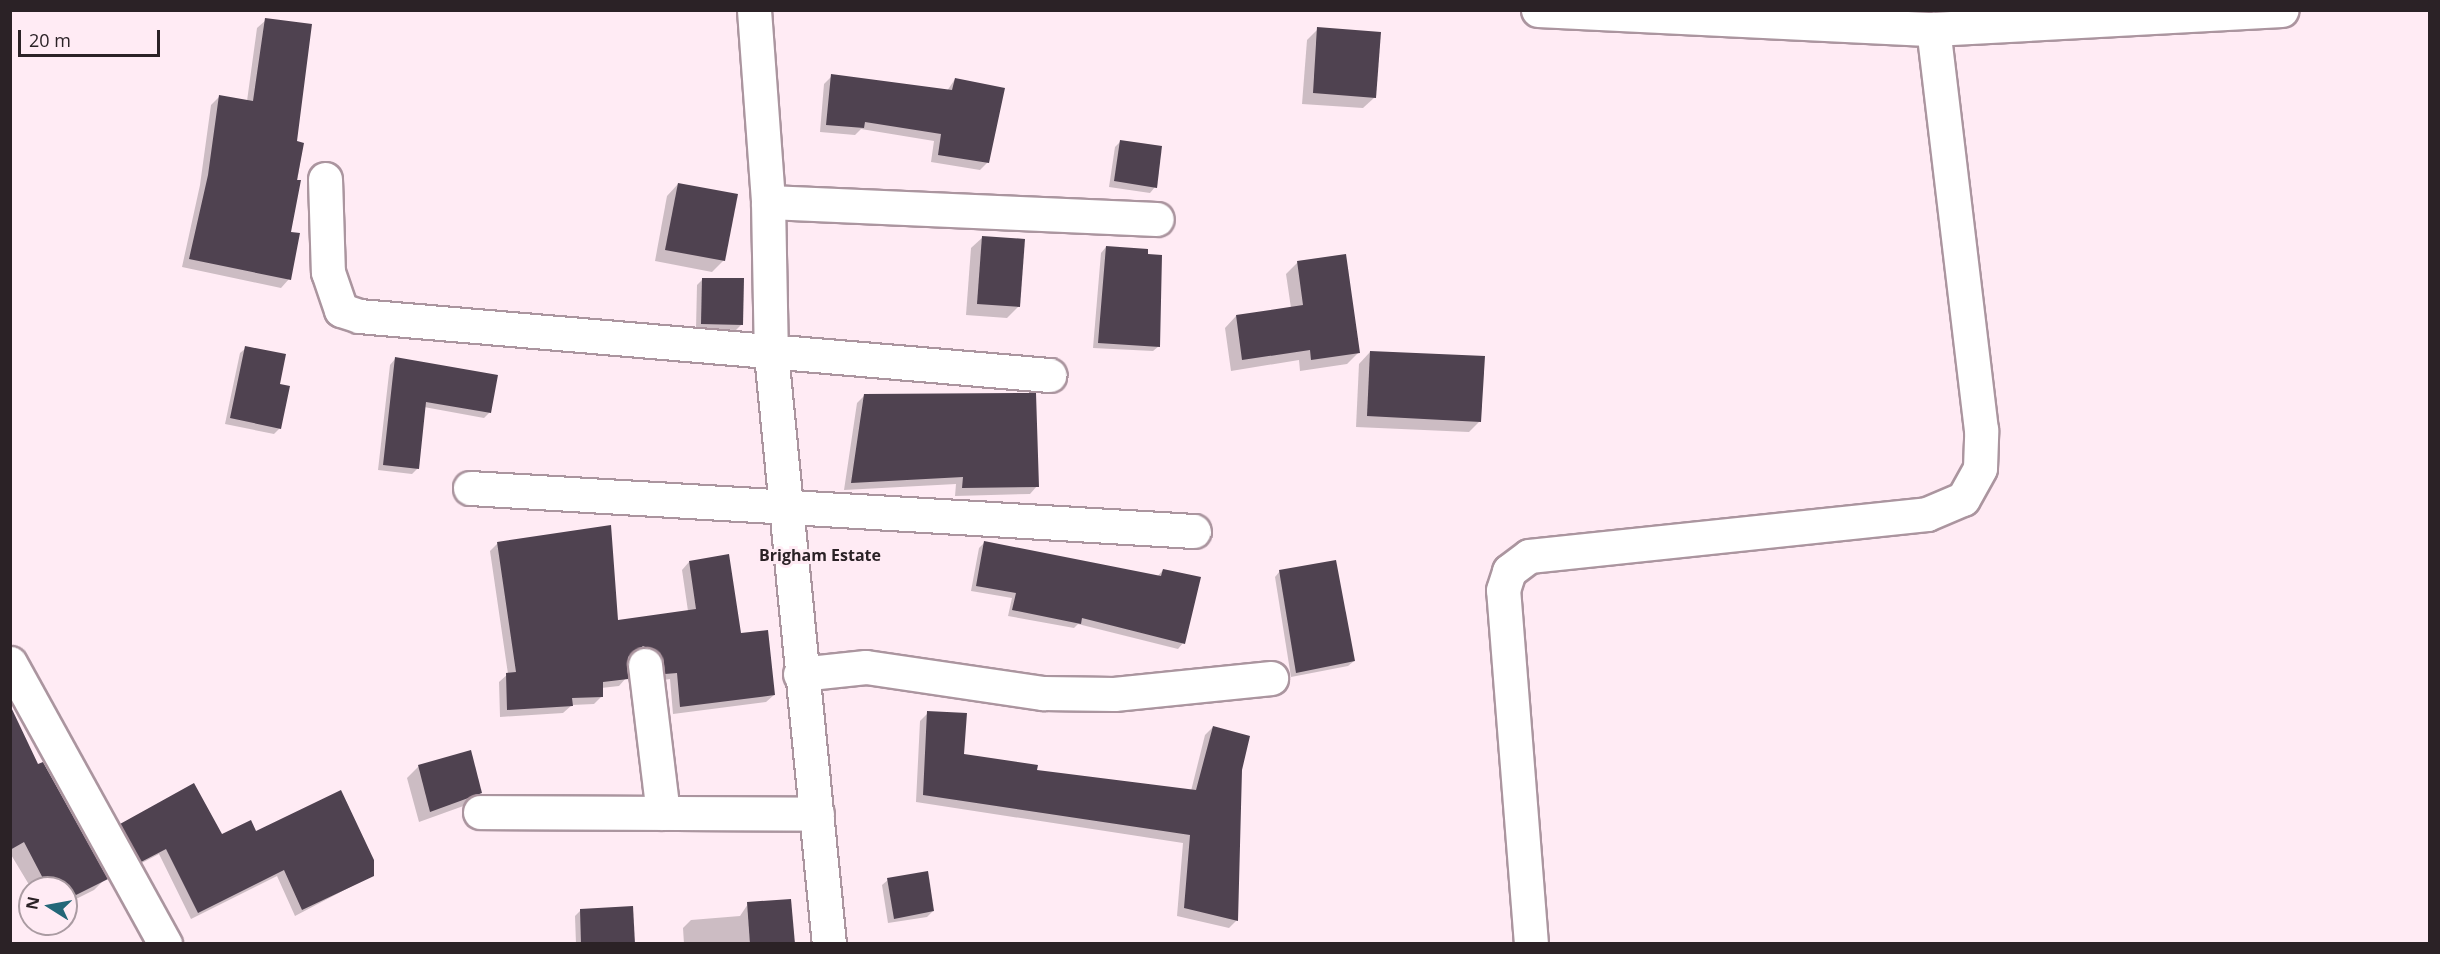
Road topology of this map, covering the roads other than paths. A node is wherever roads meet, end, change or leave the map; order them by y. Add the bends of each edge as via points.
1 (754, 10) edge
2 (1538, 10) edge
3 (2281, 10) edge
4 (2204, 13) edge
5 (1933, 29) junction
6 (326, 180) dead end
7 (768, 202) junction
8 (1157, 219) dead end
9 (771, 354) junction
10 (1049, 375) dead end
11 (470, 488) dead end
12 (787, 508) junction
13 (1194, 531) dead end
14 (645, 665) dead end
15 (12, 669) edge
16 (800, 674) junction
17 (1270, 678) dead end
18 (480, 812) dead end
19 (663, 813) junction
20 (817, 814) junction
21 (165, 944) edge
22 (829, 944) edge
23 (1531, 944) edge

1 - 7 main road
2 - 5 main road
3 - 4 main road
4 - 5 main road
5 - 23 main road via 1981,430 1980,468 1963,499 1927,514 1529,556 1509,571 1503,590
6 - 9 main road via 328,272 341,310 359,316
7 - 8 main road
7 - 9 main road
9 - 10 main road
9 - 12 main road
11 - 12 main road
12 - 13 main road
12 - 16 main road
14 - 19 main road
15 - 21 main road
16 - 17 main road via 866,667 1043,693 1114,694
16 - 20 main road
18 - 19 main road
19 - 20 main road
20 - 22 main road

